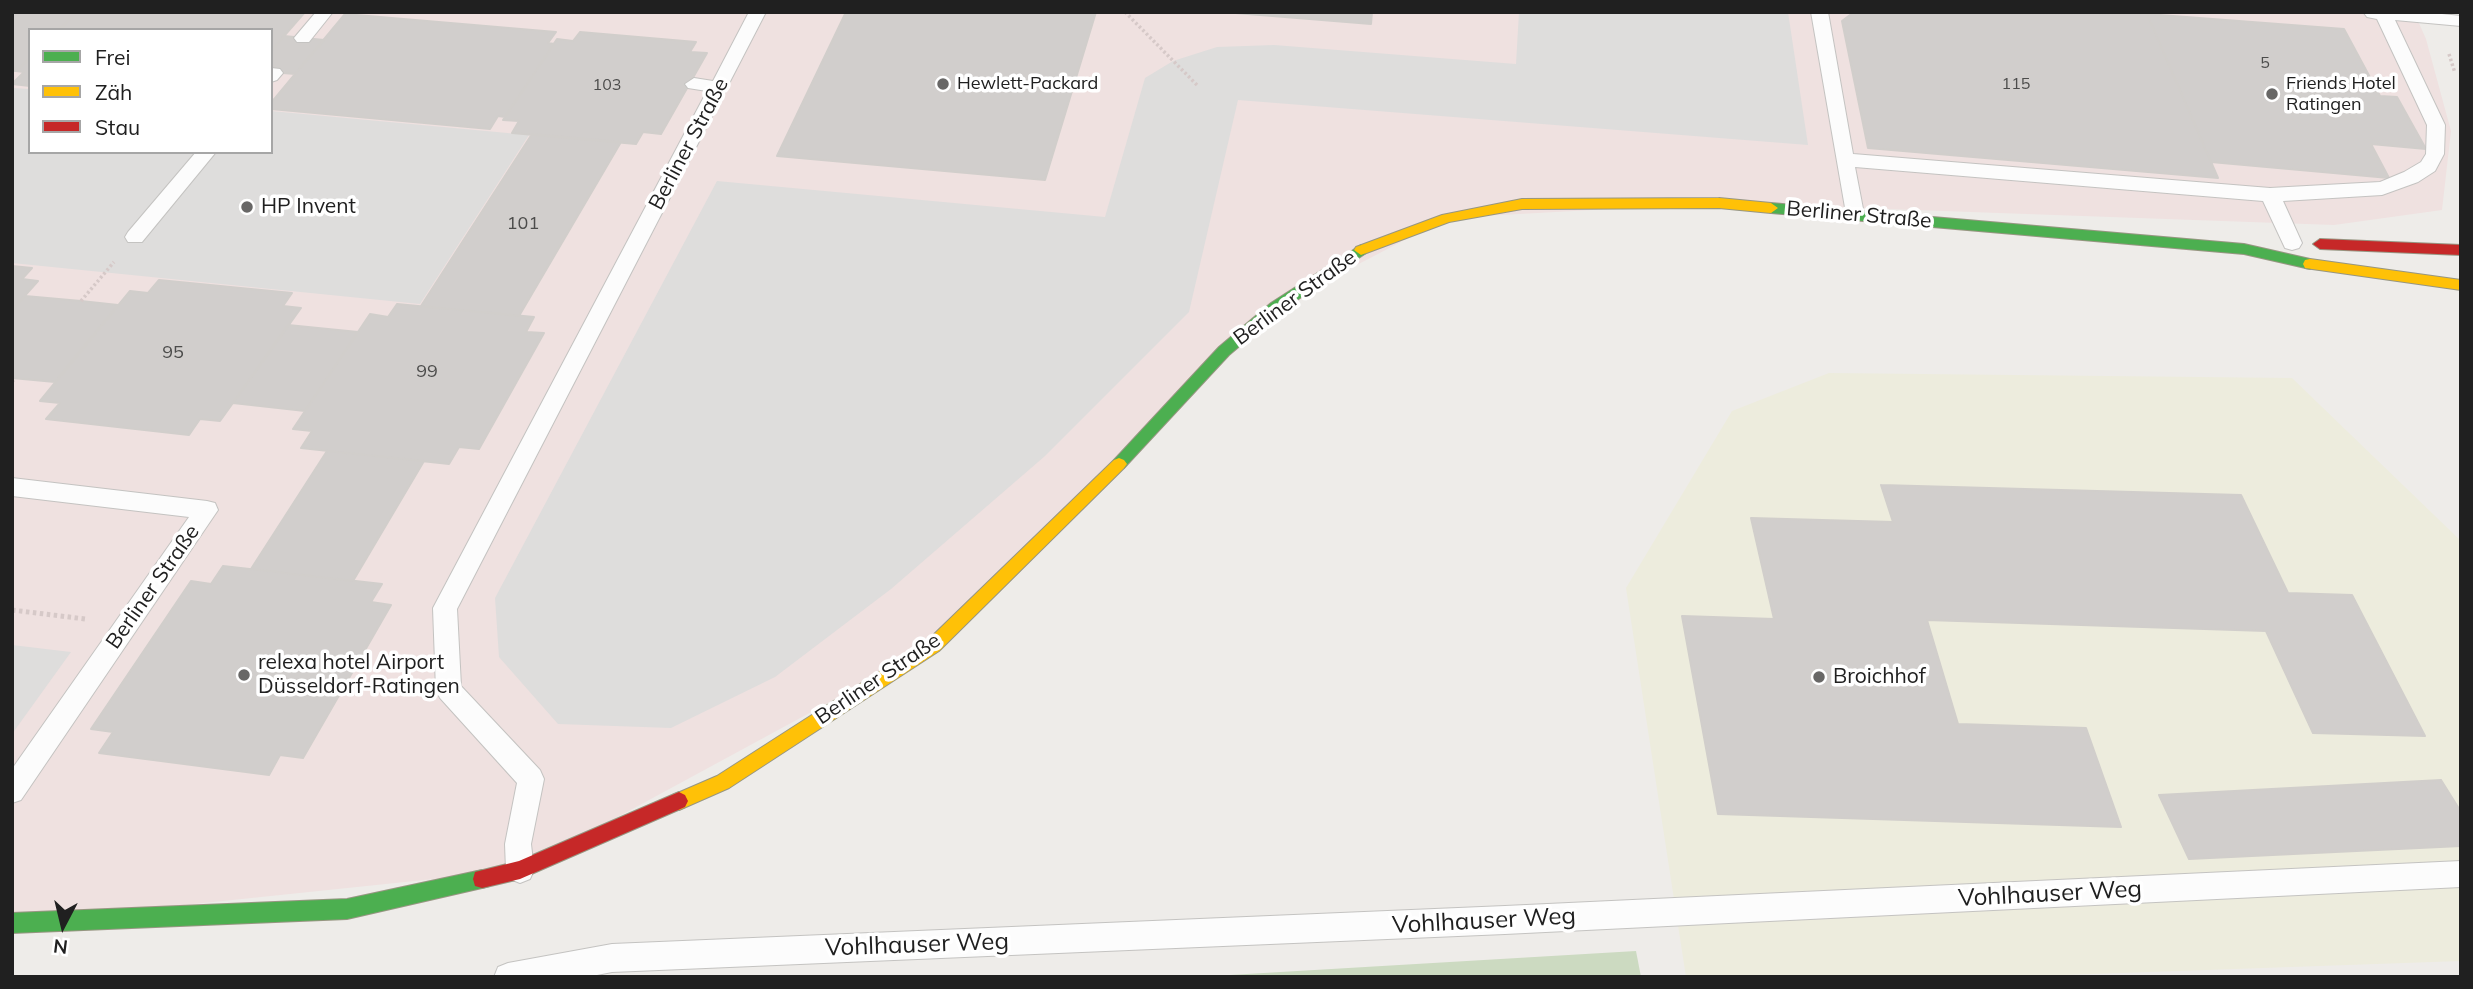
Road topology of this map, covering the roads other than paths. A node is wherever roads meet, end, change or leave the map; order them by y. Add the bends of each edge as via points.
1 (325, 12) edge
2 (758, 12) edge
3 (1819, 12) edge
4 (2376, 13) edge
5 (2461, 21) edge
6 (303, 38) dead end
7 (694, 84) dead end
8 (719, 87) junction
9 (205, 154) edge
10 (1844, 160) junction
11 (2270, 195) junction
12 (1854, 214) junction
13 (2451, 233) dead end
14 (135, 237) road end
15 (2292, 243) junction
16 (2244, 249) junction
17 (2422, 249) junction
18 (2461, 250) edge
19 (2390, 277) junction
20 (2461, 285) edge
21 (2461, 301) edge
22 (12, 488) edge
23 (12, 791) edge
24 (520, 870) junction
25 (2461, 874) edge
26 (12, 923) edge
27 (508, 977) edge

1 - 6 lane
2 - 8 lane, Berliner Straße
3 - 10 lane
4 - 5 lane
4 - 11 lane via 2436,125 2435,154 2428,166 2411,177 2382,188
7 - 8 lane
8 - 24 lane, Berliner Straße via 444,608 449,690 531,779 518,844
9 - 14 lane
10 - 11 lane
10 - 12 lane
11 - 15 lane
12 - 16 street, Berliner Straße
12 - 24 street, Berliner Straße via 1719,203 1522,204 1447,218 1358,251 1276,307 1224,351 1085,500 933,646 723,782
13 - 17 street
15 - 16 street, Berliner Straße
15 - 17 street, Berliner Straße
16 - 19 street, Berliner Straße via 2302,264
17 - 18 street, Berliner Straße
19 - 20 street, Berliner Straße
19 - 21 street
22 - 23 lane, Berliner Straße via 206,510
24 - 26 street, Berliner Straße via 347,909
25 - 27 lane, Vohlhauser Weg via 612,958

